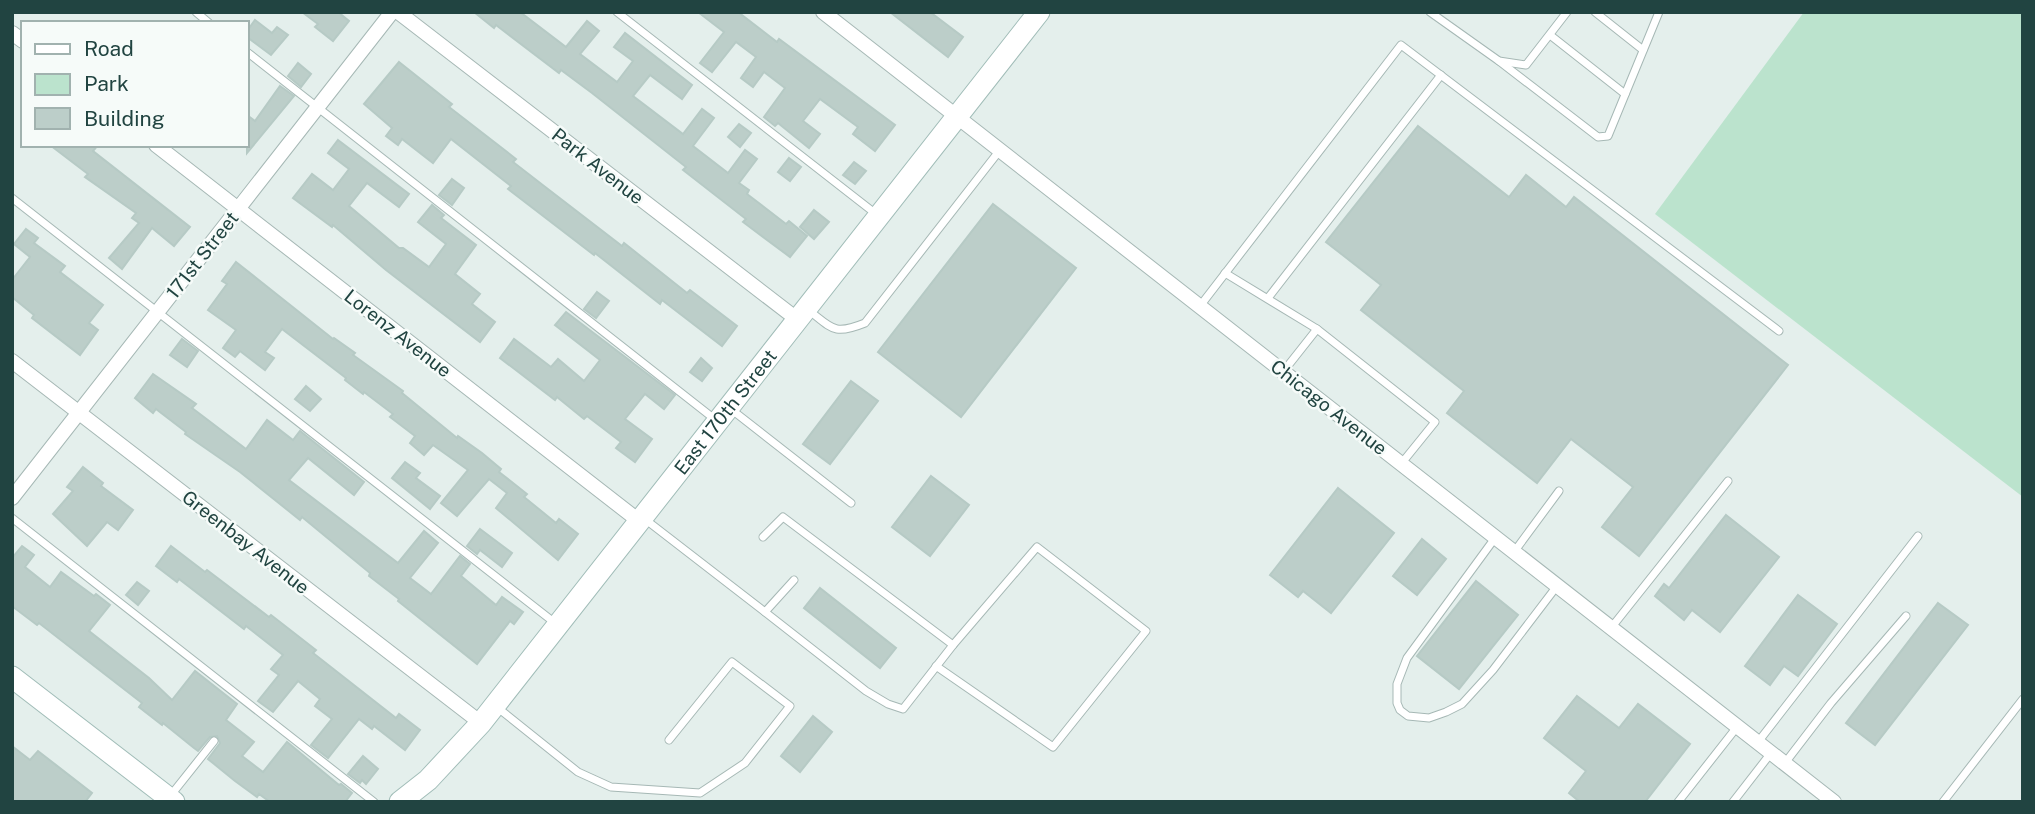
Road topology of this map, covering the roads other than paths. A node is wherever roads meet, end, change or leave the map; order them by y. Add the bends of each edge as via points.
1 (392, 12) edge
2 (398, 12) edge
3 (617, 12) edge
4 (823, 12) edge
5 (1430, 12) edge
6 (1567, 12) edge
7 (1595, 12) edge
8 (1659, 12) edge
9 (1036, 14) edge
10 (1550, 35) junction
11 (1643, 50) junction
12 (248, 53) edge
13 (1499, 61) junction
14 (1441, 75) junction
15 (1625, 94) junction
16 (317, 107) junction
17 (957, 117) junction
18 (159, 147) edge
19 (1000, 150) junction
20 (12, 198) edge
21 (238, 209) junction
22 (879, 216) junction
23 (1225, 273) junction
24 (1268, 298) junction
25 (1200, 306) junction
26 (157, 312) junction
27 (802, 314) junction
28 (1317, 329) junction
29 (1779, 331) dead end
30 (12, 361) edge
31 (1283, 372) junction
32 (79, 413) junction
33 (723, 414) junction
34 (1401, 464) junction
35 (1728, 481) dead end
36 (1559, 491) dead end
37 (12, 498) edge
38 (851, 503) dead end
39 (12, 518) edge
40 (641, 519) junction
41 (1918, 536) dead end
42 (763, 537) dead end
43 (1496, 537) junction
44 (1514, 552) junction
45 (794, 580) dead end
46 (1558, 586) junction
47 (765, 612) junction
48 (1906, 616) dead end
49 (558, 625) junction
50 (1611, 628) junction
51 (953, 645) junction
52 (936, 666) junction
53 (12, 677) edge
54 (2023, 699) edge
55 (495, 705) junction
56 (481, 723) junction
57 (1738, 726) junction
58 (669, 740) dead end
59 (214, 741) dead end
60 (1758, 742) junction
61 (1771, 753) junction
62 (1784, 763) junction
63 (172, 800) edge
64 (374, 802) edge
65 (400, 802) edge
66 (1678, 802) edge
67 (1733, 802) edge
68 (1834, 802) edge
69 (1942, 802) edge

1 - 16 street, 171st Street
2 - 27 street, Park Avenue
3 - 22 lane
4 - 17 street, Chicago Avenue
5 - 13 lane
6 - 10 lane
7 - 11 lane
8 - 11 lane
9 - 17 street, East 170th Street
10 - 13 lane via 1526,65
10 - 15 lane
11 - 15 lane
12 - 16 lane
13 - 15 lane via 1598,137 1608,136
14 - 23 lane via 1401,46
14 - 24 lane
14 - 29 lane
16 - 21 street, 171st Street
16 - 33 lane
17 - 19 street, Chicago Avenue
17 - 22 street, East 170th Street
18 - 21 street, Lorenz Avenue
19 - 25 street, Chicago Avenue
19 - 27 lane via 865,323 836,330
20 - 26 lane
21 - 26 street, 171st Street
21 - 40 street, Lorenz Avenue
22 - 27 street, East 170th Street
23 - 24 lane
23 - 25 lane
24 - 28 lane
25 - 31 street, Chicago Avenue
26 - 32 street, 171st Street
26 - 49 lane
27 - 33 street, East 170th Street
28 - 31 lane
28 - 34 lane via 1435,422
30 - 32 street, Greenbay Avenue
31 - 34 street, Chicago Avenue
32 - 37 street, 171st Street
32 - 56 street, Greenbay Avenue
33 - 38 lane
33 - 40 street, East 170th Street
34 - 43 street, Chicago Avenue
35 - 50 lane
36 - 44 lane
39 - 64 lane
40 - 47 lane
40 - 49 street, East 170th Street
41 - 60 lane
42 - 51 lane via 783,517
43 - 44 street, Chicago Avenue
43 - 46 lane via 1407,658 1397,684 1400,710 1408,716 1429,718 1462,704
44 - 46 street, Chicago Avenue
45 - 47 lane
46 - 50 street, Chicago Avenue
47 - 52 lane via 866,691 903,709
48 - 62 lane
49 - 55 street, East 170th Street
50 - 57 street, Chicago Avenue
51 - 52 lane
51 - 52 lane via 1037,547 1146,631 1053,747
53 - 63 street
54 - 69 lane
55 - 56 street, East 170th Street
55 - 58 lane via 578,772 611,787 700,793 745,763 790,706 732,662
56 - 65 street, East 170th Street via 428,780
57 - 60 street, Chicago Avenue
57 - 66 lane
59 - 63 lane
60 - 61 street, Chicago Avenue
61 - 62 street, Chicago Avenue
61 - 67 lane
62 - 68 street, Chicago Avenue

